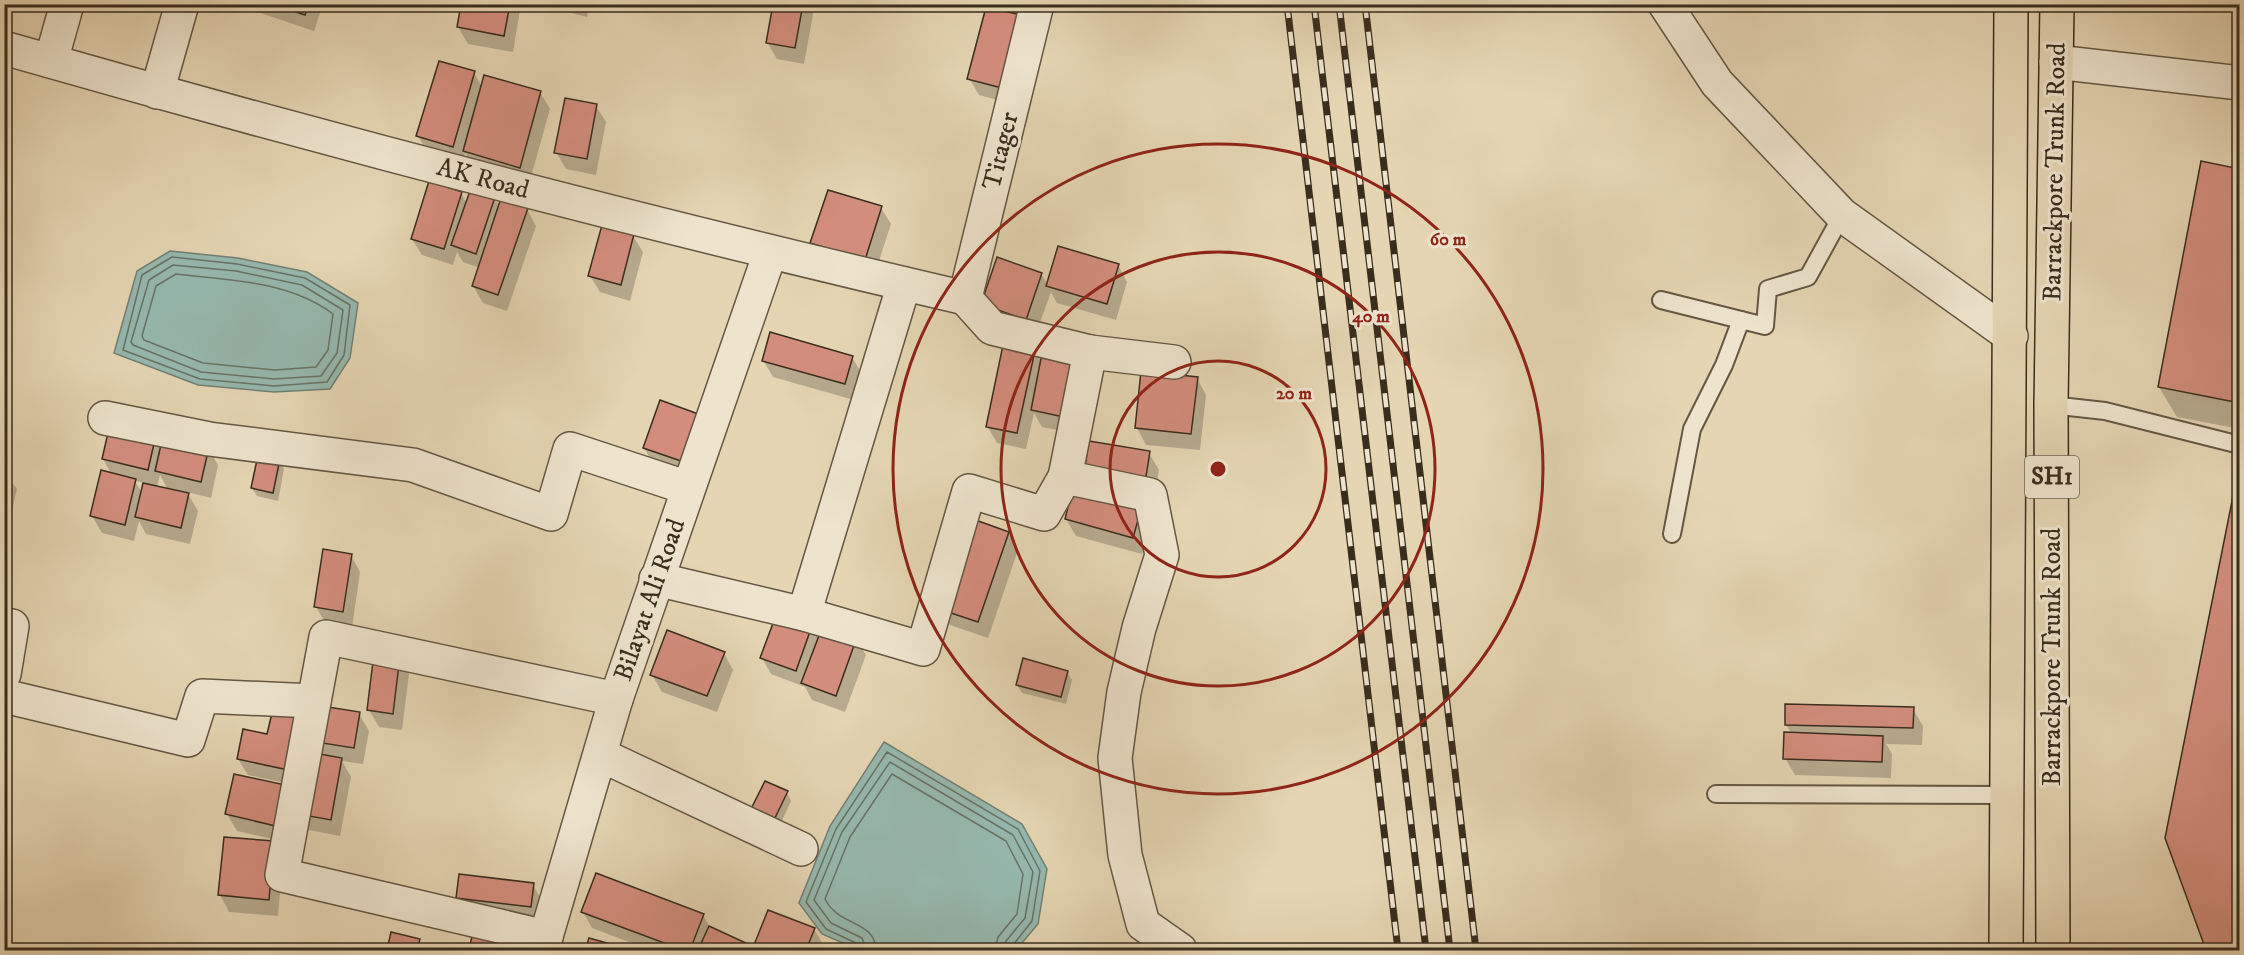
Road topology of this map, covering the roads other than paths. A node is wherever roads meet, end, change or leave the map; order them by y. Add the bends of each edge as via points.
1 (67, 4) edge
2 (182, 4) edge
3 (1037, 4) edge
4 (1665, 4) edge
5 (2011, 4) edge
6 (2056, 4) edge
7 (4, 48) edge
8 (51, 61) junction
9 (2056, 62) junction
10 (2240, 83) edge
11 (157, 92) junction
12 (1842, 214) junction
13 (770, 253) junction
14 (904, 284) junction
15 (965, 298) junction
16 (1661, 300) dead end
17 (1741, 320) junction
18 (2011, 336) junction
19 (1090, 352) junction
20 (1174, 362) dead end
21 (2051, 405) junction
22 (105, 418) dead end
23 (2240, 445) edge
24 (1065, 477) junction
25 (688, 488) junction
26 (1672, 534) dead end
27 (656, 579) junction
28 (804, 614) junction
29 (12, 626) dead end
30 (4, 674) edge
31 (4, 696) edge
32 (616, 699) junction
33 (314, 701) junction
34 (601, 754) junction
35 (1716, 794) dead end
36 (2006, 795) junction
37 (801, 849) dead end
38 (544, 944) edge
39 (1180, 951) edge
40 (2006, 951) edge
41 (2053, 951) edge

1 - 8 street
2 - 11 street
3 - 15 street, Titager
4 - 12 street via 1717,83
5 - 18 main road, Barrackpore Trunk Road / SH1
6 - 9 main road, Barrackpore Trunk Road / SH1
7 - 8 street, AK Road
8 - 11 street, AK Road
9 - 10 street
9 - 21 main road, Barrackpore Trunk Road / SH1
11 - 13 street, AK Road
12 - 17 lane via 1808,277 1768,290 1765,326
12 - 18 street
13 - 14 street, AK Road
13 - 25 street, Bilayat Ali Road
14 - 15 street, AK Road
14 - 28 street
15 - 19 street via 992,328
16 - 17 lane
17 - 26 lane via 1692,429
18 - 36 main road, Barrackpore Trunk Road / SH1
19 - 20 street
19 - 24 street
21 - 23 lane via 2105,411
21 - 41 main road, Barrackpore Trunk Road / SH1
22 - 25 street via 209,439 413,465 551,514 570,449
24 - 28 street via 1044,514 969,491 923,649
24 - 39 street via 1150,495 1162,555 1129,671 1115,758 1125,855 1143,924
25 - 27 street, Bilayat Ali Road
27 - 28 street
27 - 32 street, Bilayat Ali Road
29 - 30 street
31 - 33 street via 188,740 202,696
32 - 33 street via 326,637
32 - 34 street, Bilayat Ali Road
33 - 38 street via 282,875
34 - 37 street
34 - 38 street, Bilayat Ali Road
35 - 36 lane
36 - 40 main road, Barrackpore Trunk Road / SH1

